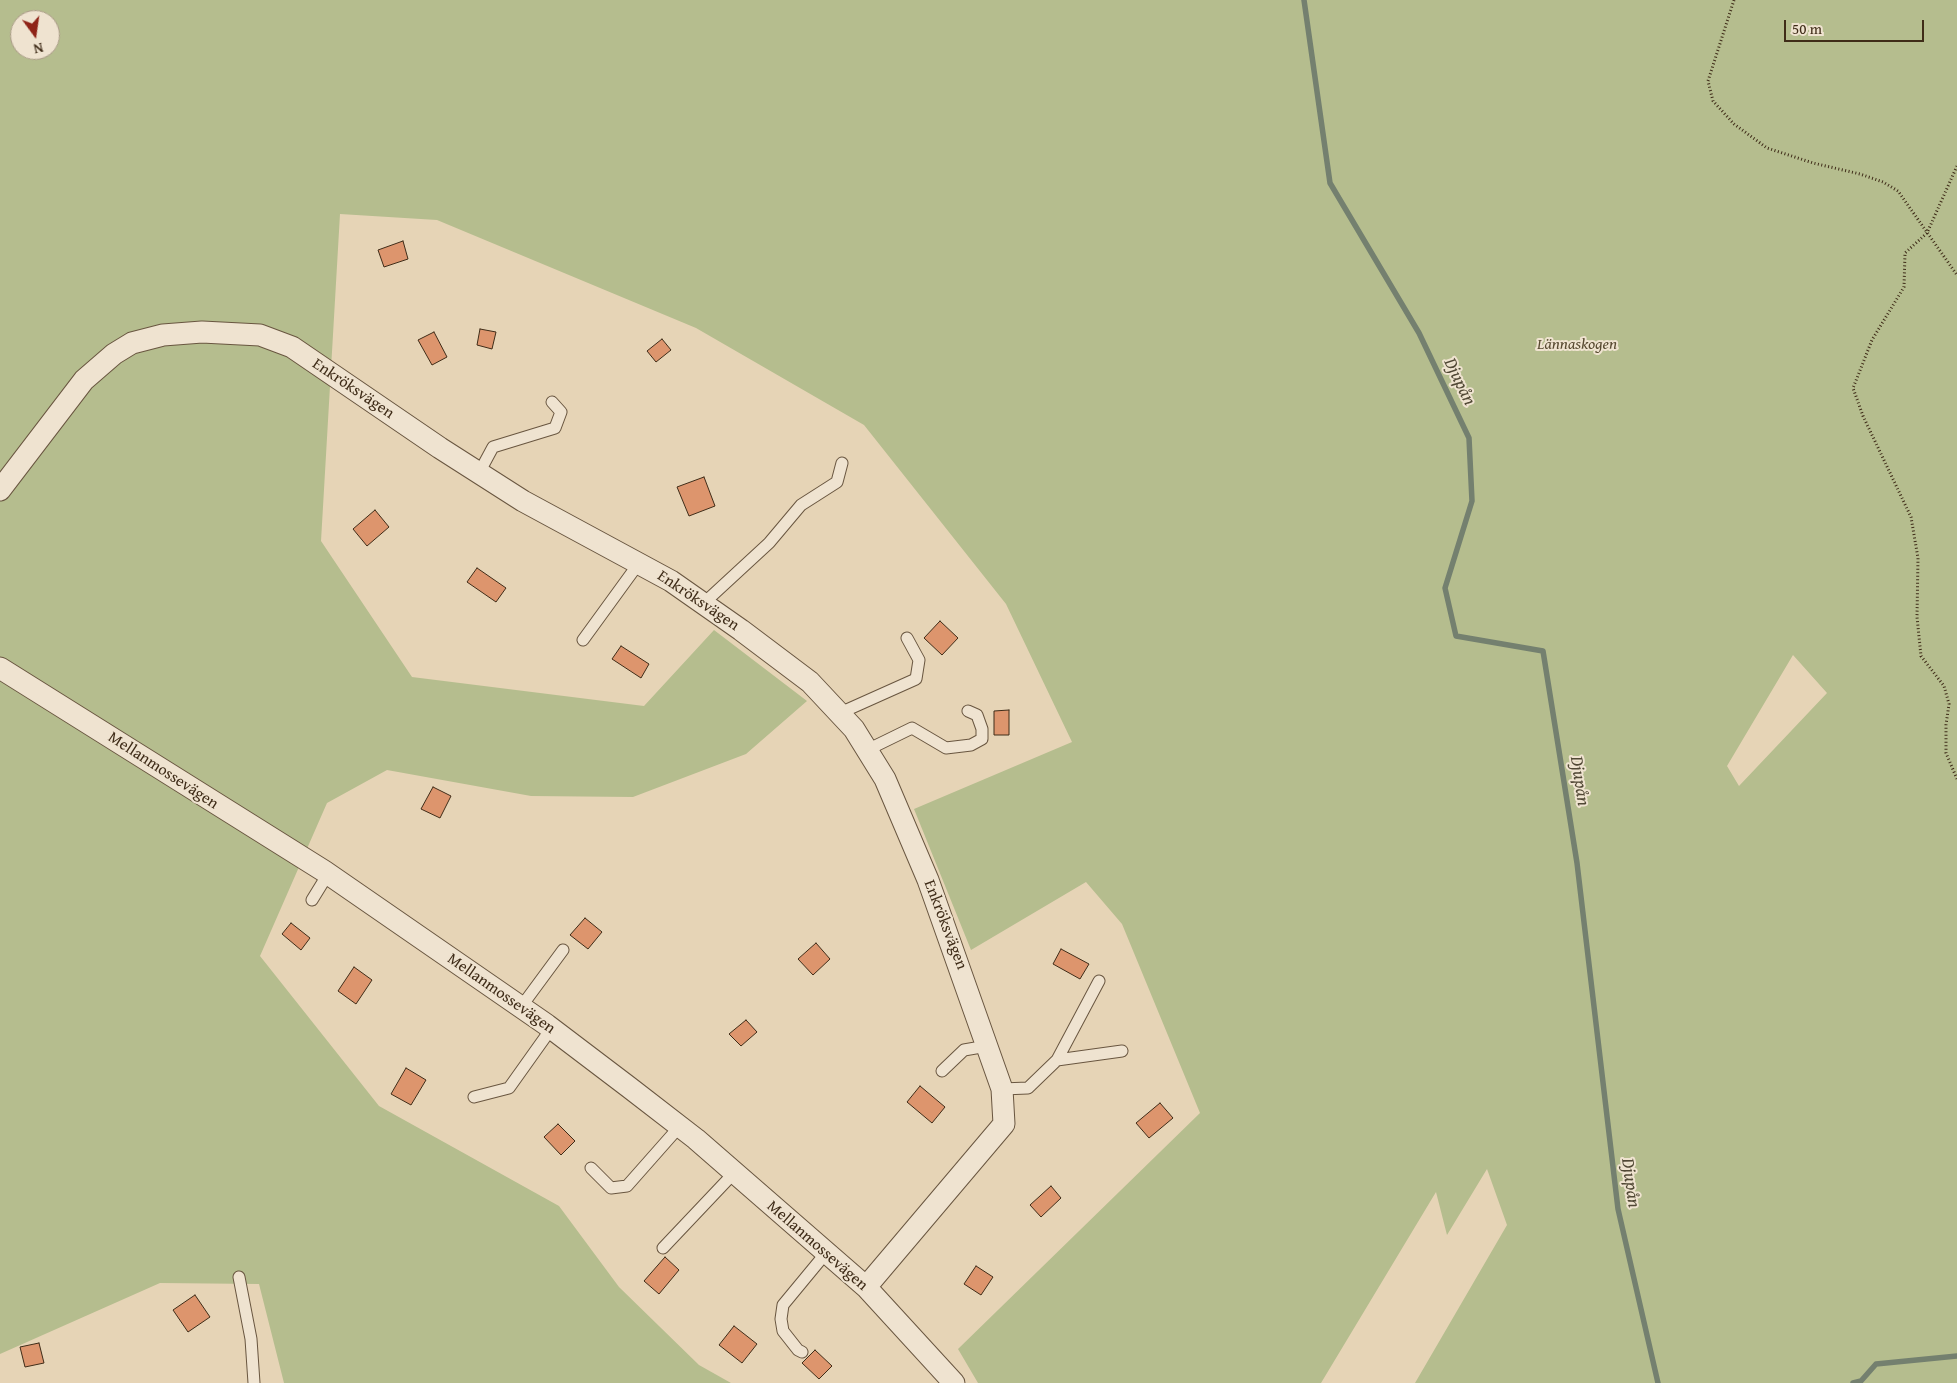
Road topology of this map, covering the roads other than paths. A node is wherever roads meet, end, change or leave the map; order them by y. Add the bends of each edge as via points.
1 (552, 402) dead end
2 (842, 463) dead end
3 (479, 474) junction
4 (0, 490) edge
5 (639, 563) junction
6 (704, 604) junction
7 (907, 638) dead end
8 (582, 640) dead end
9 (0, 668) edge
10 (968, 711) dead end
11 (840, 713) junction
12 (867, 750) junction
13 (328, 874) junction
14 (312, 900) dead end
15 (563, 950) dead end
16 (1099, 981) dead end
17 (521, 1007) junction
18 (551, 1028) junction
19 (988, 1046) junction
20 (1122, 1051) dead end
21 (1058, 1060) junction
22 (942, 1071) dead end
23 (1002, 1089) junction
24 (474, 1096) dead end
25 (680, 1126) junction
26 (591, 1168) dead end
27 (734, 1173) junction
28 (664, 1248) dead end
29 (826, 1253) junction
30 (239, 1277) dead end
31 (866, 1287) junction
32 (802, 1352) dead end
33 (254, 1383) edge
34 (954, 1383) edge

1 - 3 lane via 561,412 555,428 493,447
2 - 6 lane via 837,482 801,504 768,543
3 - 4 street, Enkröksvägen via 292,347 260,335 202,332 163,335 132,343 114,354 84,380
3 - 5 street, Enkröksvägen
5 - 6 street, Enkröksvägen
5 - 8 lane
6 - 11 street, Enkröksvägen via 810,682
7 - 11 lane via 919,660 916,679
9 - 13 street, Mellanmossevägen
10 - 12 lane via 977,716 982,729 982,739 971,745 946,748 912,728
11 - 12 street, Enkröksvägen
12 - 19 street, Enkröksvägen via 885,779 928,880
13 - 14 lane
13 - 17 street, Mellanmossevägen
15 - 17 lane
16 - 21 lane
17 - 18 street, Mellanmossevägen
18 - 24 lane via 509,1088
18 - 25 street, Mellanmossevägen
19 - 22 lane via 964,1050
19 - 23 street, Enkröksvägen
20 - 21 lane
21 - 23 lane via 1028,1088
23 - 31 street, Enkröksvägen via 1004,1124
25 - 26 lane via 627,1186 611,1188
25 - 27 street, Mellanmossevägen
27 - 28 lane
27 - 29 street, Mellanmossevägen
29 - 31 street, Mellanmossevägen
29 - 32 lane via 783,1305 781,1320 784,1331
30 - 33 lane via 251,1339
31 - 34 street, Mellanmossevägen

